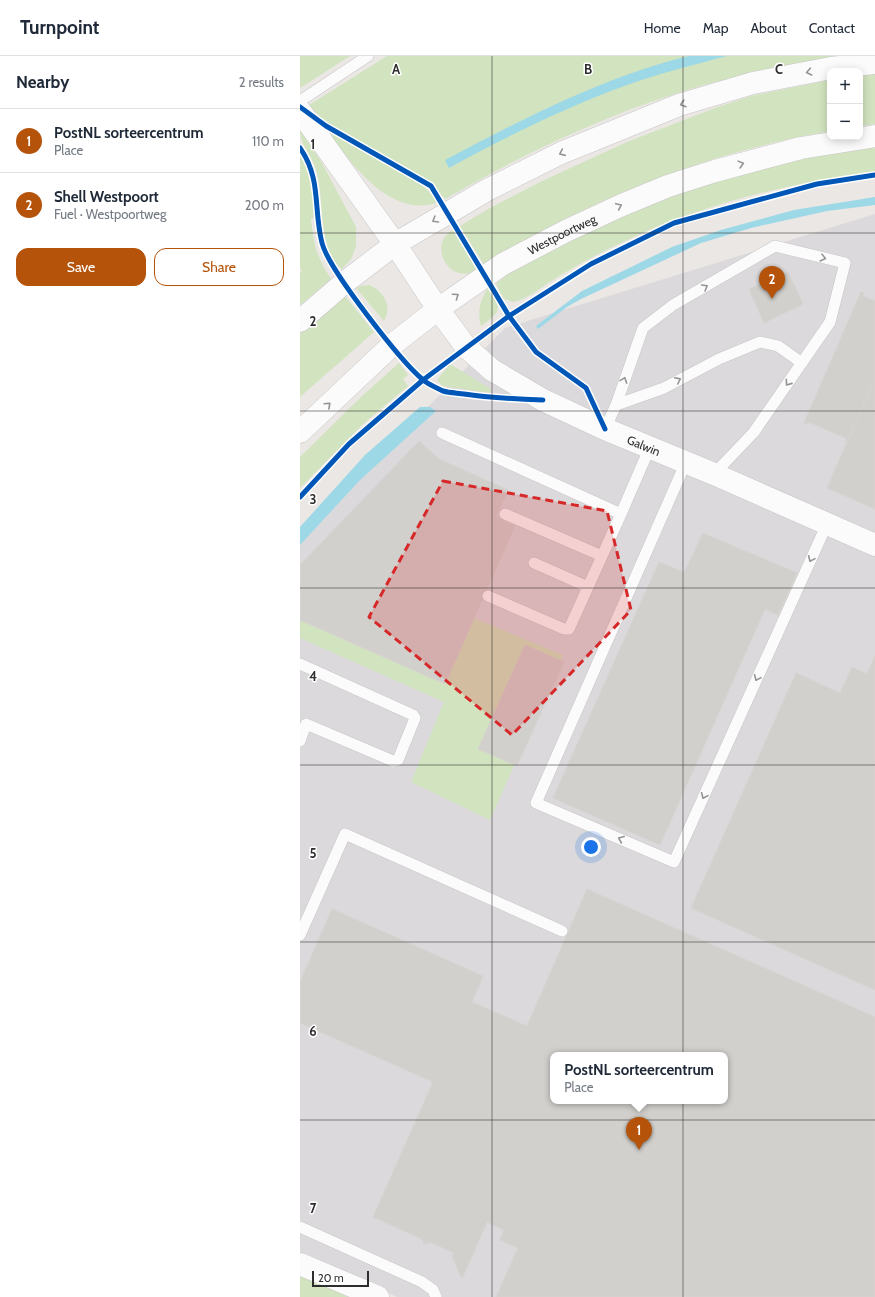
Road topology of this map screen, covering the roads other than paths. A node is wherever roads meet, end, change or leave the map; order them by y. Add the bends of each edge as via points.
1 (368, 56) edge
2 (875, 63) edge
3 (300, 101) edge
4 (300, 111) edge
5 (875, 136) edge
6 (396, 244) junction
7 (438, 309) junction
8 (300, 321) edge
9 (802, 363) junction
10 (616, 404) junction
11 (605, 429) junction
12 (300, 432) edge
13 (442, 433) dead end
14 (650, 447) junction
15 (686, 462) junction
16 (714, 474) junction
17 (506, 514) dead end
18 (621, 514) junction
19 (827, 524) junction
20 (875, 545) edge
21 (602, 556) junction
22 (534, 563) dead end
23 (588, 587) junction
24 (488, 596) dead end
25 (300, 664) edge
26 (300, 741) edge
27 (562, 931) dead end
28 (300, 935) edge
29 (300, 1227) edge
30 (300, 1264) edge
31 (378, 1297) edge
32 (436, 1297) edge

1 - 3 lane
2 -> 6 main road via 830,68 753,83 679,105 561,153 487,190
4 - 6 main road
7 -> 5 main road, Westpoortweg via 503,264 622,205 668,186 801,148
6 - 7 main road, Galwin
6 - 8 main road via 344,283
7 - 11 main road, Galwin via 466,347 492,370 543,400
12 -> 7 main road, Westpoortweg via 392,345
10 -> 9 lane via 664,388 719,359 760,342 778,346
10 -> 9 lane via 643,328 674,305 775,246 844,263 830,322
9 -> 16 lane via 754,432
10 - 11 lane
11 - 14 main road, Galwin
13 - 18 lane
14 - 15 main road, Galwin
14 - 18 lane
15 - 16 main road, Galwin
19 -> 15 lane via 674,862 536,803
16 - 19 main road, Galwin
17 - 21 lane
18 - 21 lane
19 - 20 main road, Galwin
21 - 23 lane
22 - 23 lane
23 - 24 lane via 569,629 564,630
25 - 26 lane via 415,718 398,760 392,761 306,724
27 - 28 lane via 345,834
29 - 32 lane via 422,1282 433,1290
30 - 31 main road

